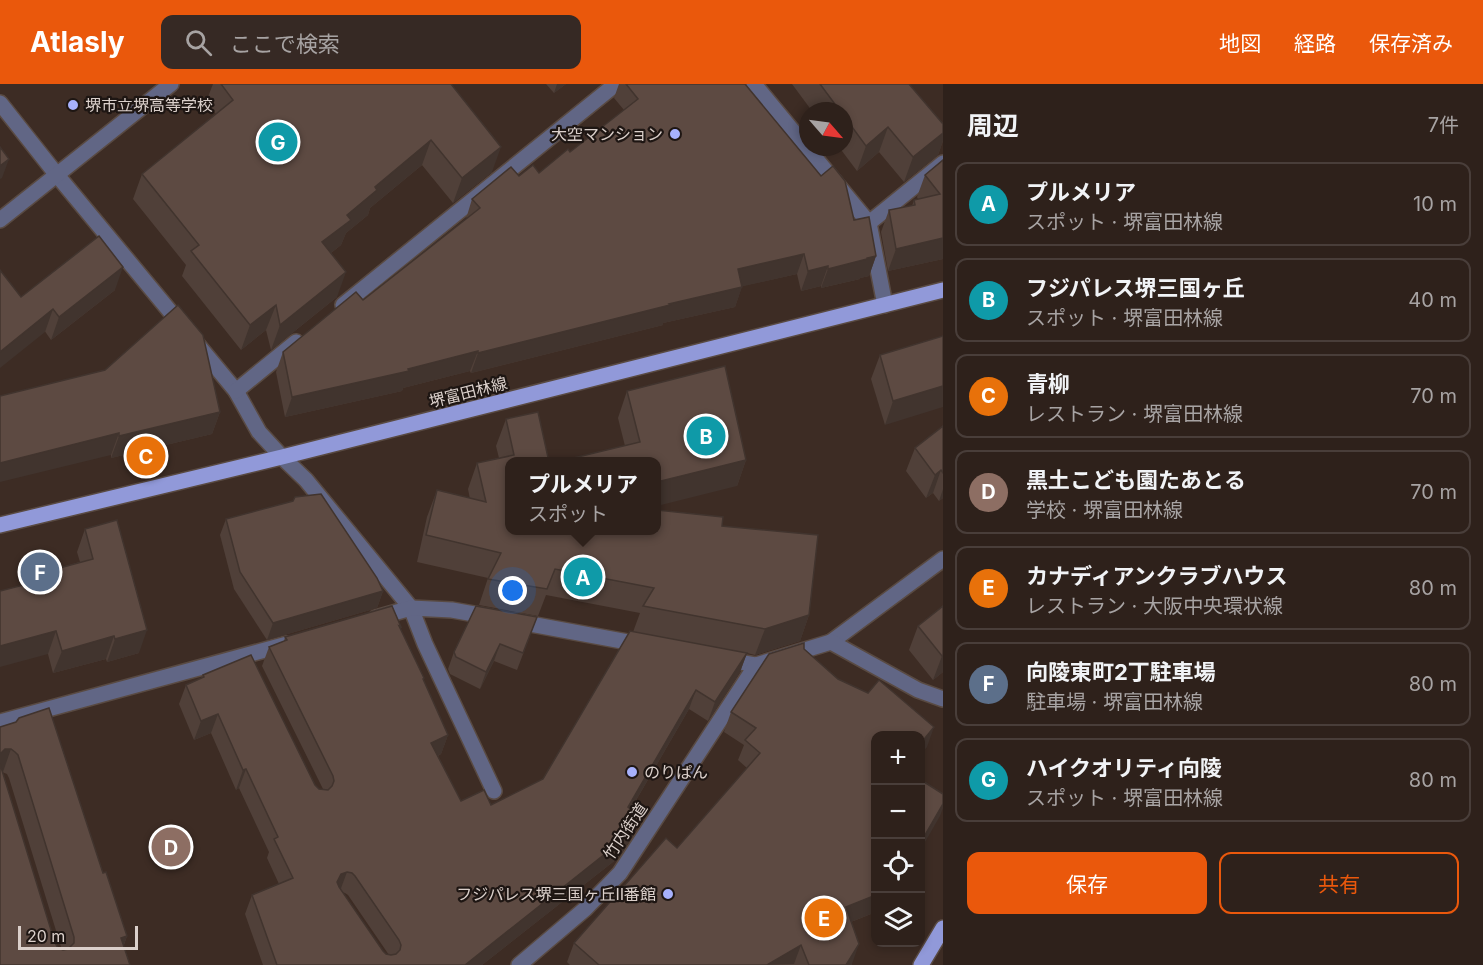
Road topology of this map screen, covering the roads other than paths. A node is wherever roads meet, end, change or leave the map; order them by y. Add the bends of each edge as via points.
1 (171, 84) edge
2 (616, 84) edge
3 (754, 84) edge
4 (0, 103) edge
5 (943, 163) edge
6 (57, 175) junction
7 (0, 220) edge
8 (868, 223) junction
9 (943, 290) edge
10 (885, 305) junction
11 (328, 316) edge
12 (310, 332) edge
13 (236, 392) junction
14 (282, 458) junction
15 (0, 525) edge
16 (943, 559) edge
17 (411, 608) junction
18 (367, 620) edge
19 (301, 640) edge
20 (831, 642) junction
21 (662, 648) edge
22 (709, 657) edge
23 (756, 665) junction
24 (943, 699) edge
25 (0, 722) edge
26 (494, 791) dead end
27 (943, 928) edge
28 (519, 965) edge
29 (921, 965) edge

1 - 6 street
2 - 11 street
3 - 8 street
4 - 6 street
5 - 8 street
6 - 7 street
6 - 13 street
8 - 10 street
9 - 10 main road, 堺富田林線
10 - 14 main road, 堺富田林線
12 - 13 street
13 - 14 street via 259,432
14 - 15 main road, 堺富田林線
14 - 17 street via 306,480
16 - 20 street
17 - 18 street
17 - 21 street via 452,610
17 - 26 street
19 - 25 street via 249,661
20 - 23 street
20 - 24 street via 918,690
22 - 23 street
23 - 28 street, 竹内街道 via 620,873 585,909
27 - 29 main road

